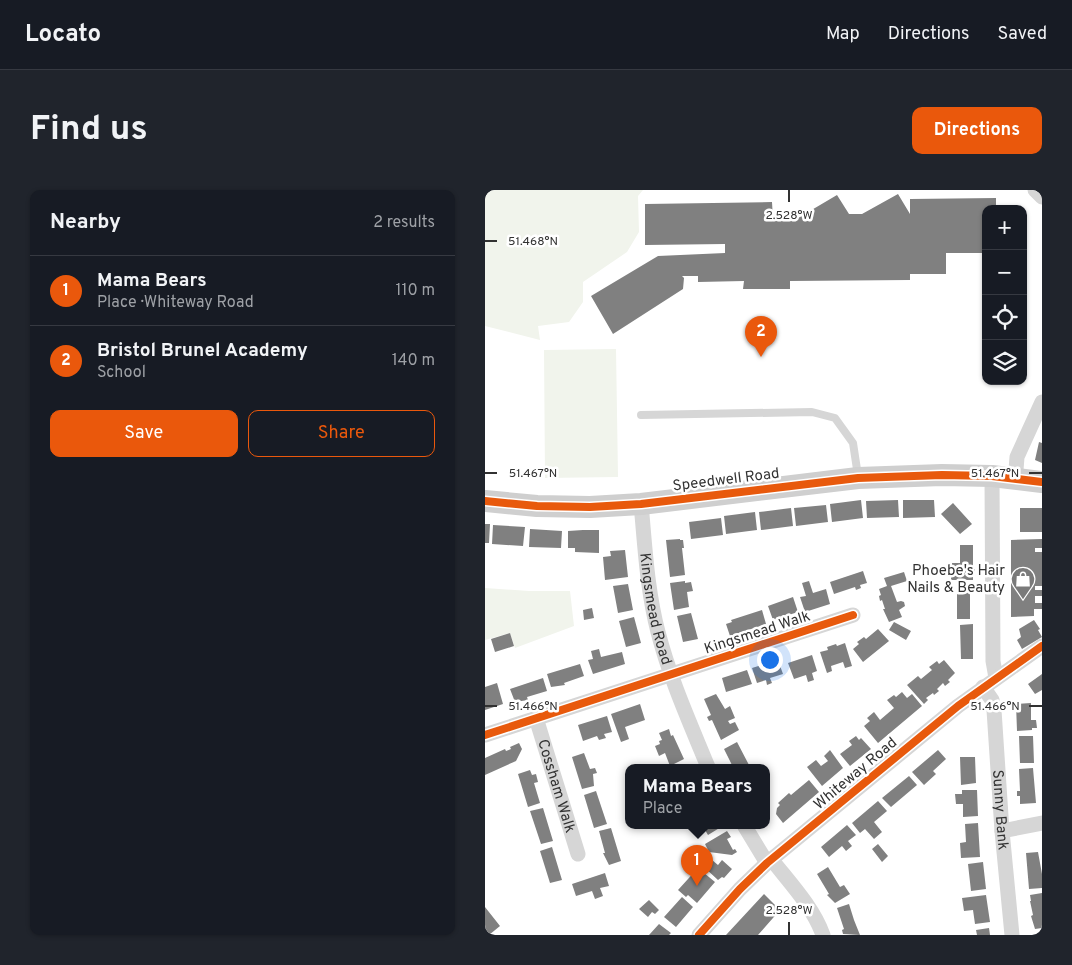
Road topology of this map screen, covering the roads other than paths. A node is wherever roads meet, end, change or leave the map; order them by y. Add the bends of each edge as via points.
1 (1035, 190) edge
2 (1042, 197) edge
3 (1042, 402) edge
4 (641, 415) dead end
5 (1016, 470) junction
6 (1042, 474) edge
7 (981, 476) junction
8 (858, 478) junction
9 (1042, 482) edge
10 (485, 501) edge
11 (641, 504) junction
12 (853, 615) dead end
13 (1042, 646) edge
14 (670, 675) junction
15 (996, 678) junction
16 (983, 687) junction
17 (536, 718) junction
18 (485, 735) edge
19 (707, 764) edge
20 (1042, 823) edge
21 (747, 829) edge
22 (1002, 831) junction
23 (578, 854) dead end
24 (769, 862) junction
25 (699, 935) edge
26 (823, 935) edge
27 (1012, 935) edge

1 - 2 street
3 - 5 street via 1017,457
4 - 8 lane via 812,412 835,418 853,443
5 - 6 street, Speedwell Road
5 - 7 street, Speedwell Road
7 - 8 street, Speedwell Road
7 - 9 street, Speedwell Road
7 - 15 street
8 - 11 street, Speedwell Road
10 - 11 street, Speedwell Road via 537,506
11 - 14 street, Kingsmead Road via 650,590 657,631
12 - 14 street, Kingsmead Walk
13 - 15 street, Whiteway Road
14 - 17 street, Kingsmead Walk
14 - 19 street, Kingsmead Road
15 - 16 street, Whiteway Road
16 - 22 street, Sunny Bank via 992,700 994,710
16 - 24 street, Whiteway Road
17 - 18 street, Kingsmead Walk
17 - 23 street, Cossham Walk
20 - 22 street
21 - 24 street
22 - 27 street, Sunny Bank
24 - 25 street, Whiteway Road
24 - 26 street via 797,892

